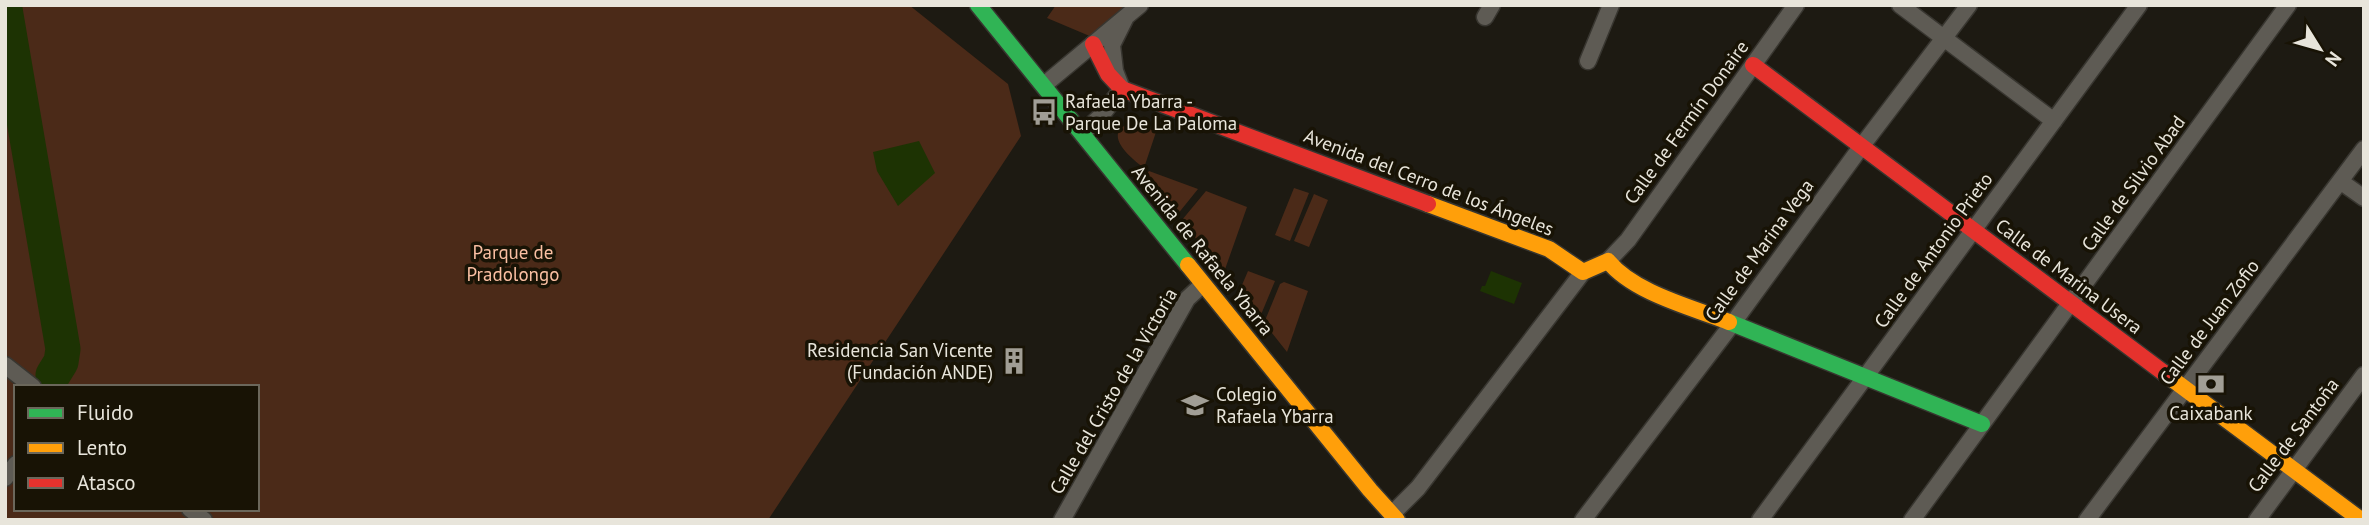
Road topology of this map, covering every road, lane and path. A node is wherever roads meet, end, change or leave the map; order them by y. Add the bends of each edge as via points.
1 (978, 5) edge
2 (1140, 5) edge
3 (1611, 5) edge
4 (1796, 5) edge
5 (1900, 5) edge
6 (1969, 5) edge
7 (2139, 5) edge
8 (2288, 5) edge
9 (1125, 19) junction
10 (1945, 38) junction
11 (1093, 44) junction
12 (1588, 61) dead end
13 (1753, 65) junction
14 (1044, 85) junction
15 (1122, 89) junction
16 (2054, 121) junction
17 (1082, 134) junction
18 (1861, 147) junction
19 (2364, 149) edge
20 (2340, 181) junction
21 (2364, 198) edge
22 (1973, 230) junction
23 (1608, 261) junction
24 (1583, 272) junction
25 (1202, 285) junction
26 (2071, 304) junction
27 (1733, 323) junction
28 (5, 365) edge
29 (2364, 375) edge
30 (1866, 377) junction
31 (30, 385) edge
32 (2185, 389) junction
33 (1982, 424) junction
34 (2294, 470) junction
35 (1395, 517) edge
36 (1062, 520) edge
37 (1583, 520) edge
38 (1760, 520) edge
39 (1912, 520) edge
40 (2087, 520) edge
41 (2257, 520) edge
42 (2361, 520) edge

1 - 14 street, Avenida de Rafaela Ybarra
2 - 9 street
3 - 12 street
4 - 13 street, Calle de Fermín Donaire
5 - 10 street
6 - 10 street, Calle de Marina Vega
7 - 16 street, Calle de Antonio Prieto
8 - 26 street, Calle de Silvio Abad
9 - 11 street
9 - 15 street via 1112,45
10 - 16 street
10 - 18 street, Calle de Marina Vega
11 - 14 street
11 - 15 street via 1108,74
13 - 18 street, Calle de Marina Usera
13 - 23 street, Calle de Fermín Donaire via 1628,240
14 - 17 street, Avenida de Rafaela Ybarra
15 - 17 street
15 - 24 street, Avenida del Cerro de los Ángeles via 1549,249
16 - 22 street, Calle de Antonio Prieto
17 - 25 street, Avenida de Rafaela Ybarra
18 - 22 street, Calle de Marina Usera
18 - 27 street, Calle de Marina Vega
19 - 20 street, Calle de Juan Zofio
20 - 21 street
20 - 32 street, Calle de Juan Zofio
22 - 26 street, Calle de Marina Usera
22 - 30 street, Calle de Antonio Prieto
23 - 24 street
23 - 27 street via 1636,285
24 - 35 street
25 - 35 street, Avenida de Rafaela Ybarra
25 - 36 street, Calle del Cristo de la Victoria via 1187,299
26 - 32 street, Calle de Marina Usera
26 - 33 street, Calle de Silvio Abad
27 - 30 street
27 - 37 street, Calle de Marina Vega
28 - 31 street
29 - 34 street, Calle de Santoña
30 - 33 street
30 - 38 street, Calle de Antonio Prieto
32 - 34 street, Calle de Marina Usera
32 - 40 street, Calle de Juan Zofio
33 - 39 street, Calle de Silvio Abad
34 - 41 street, Calle de Santoña
34 - 42 street, Calle de Marina Usera

